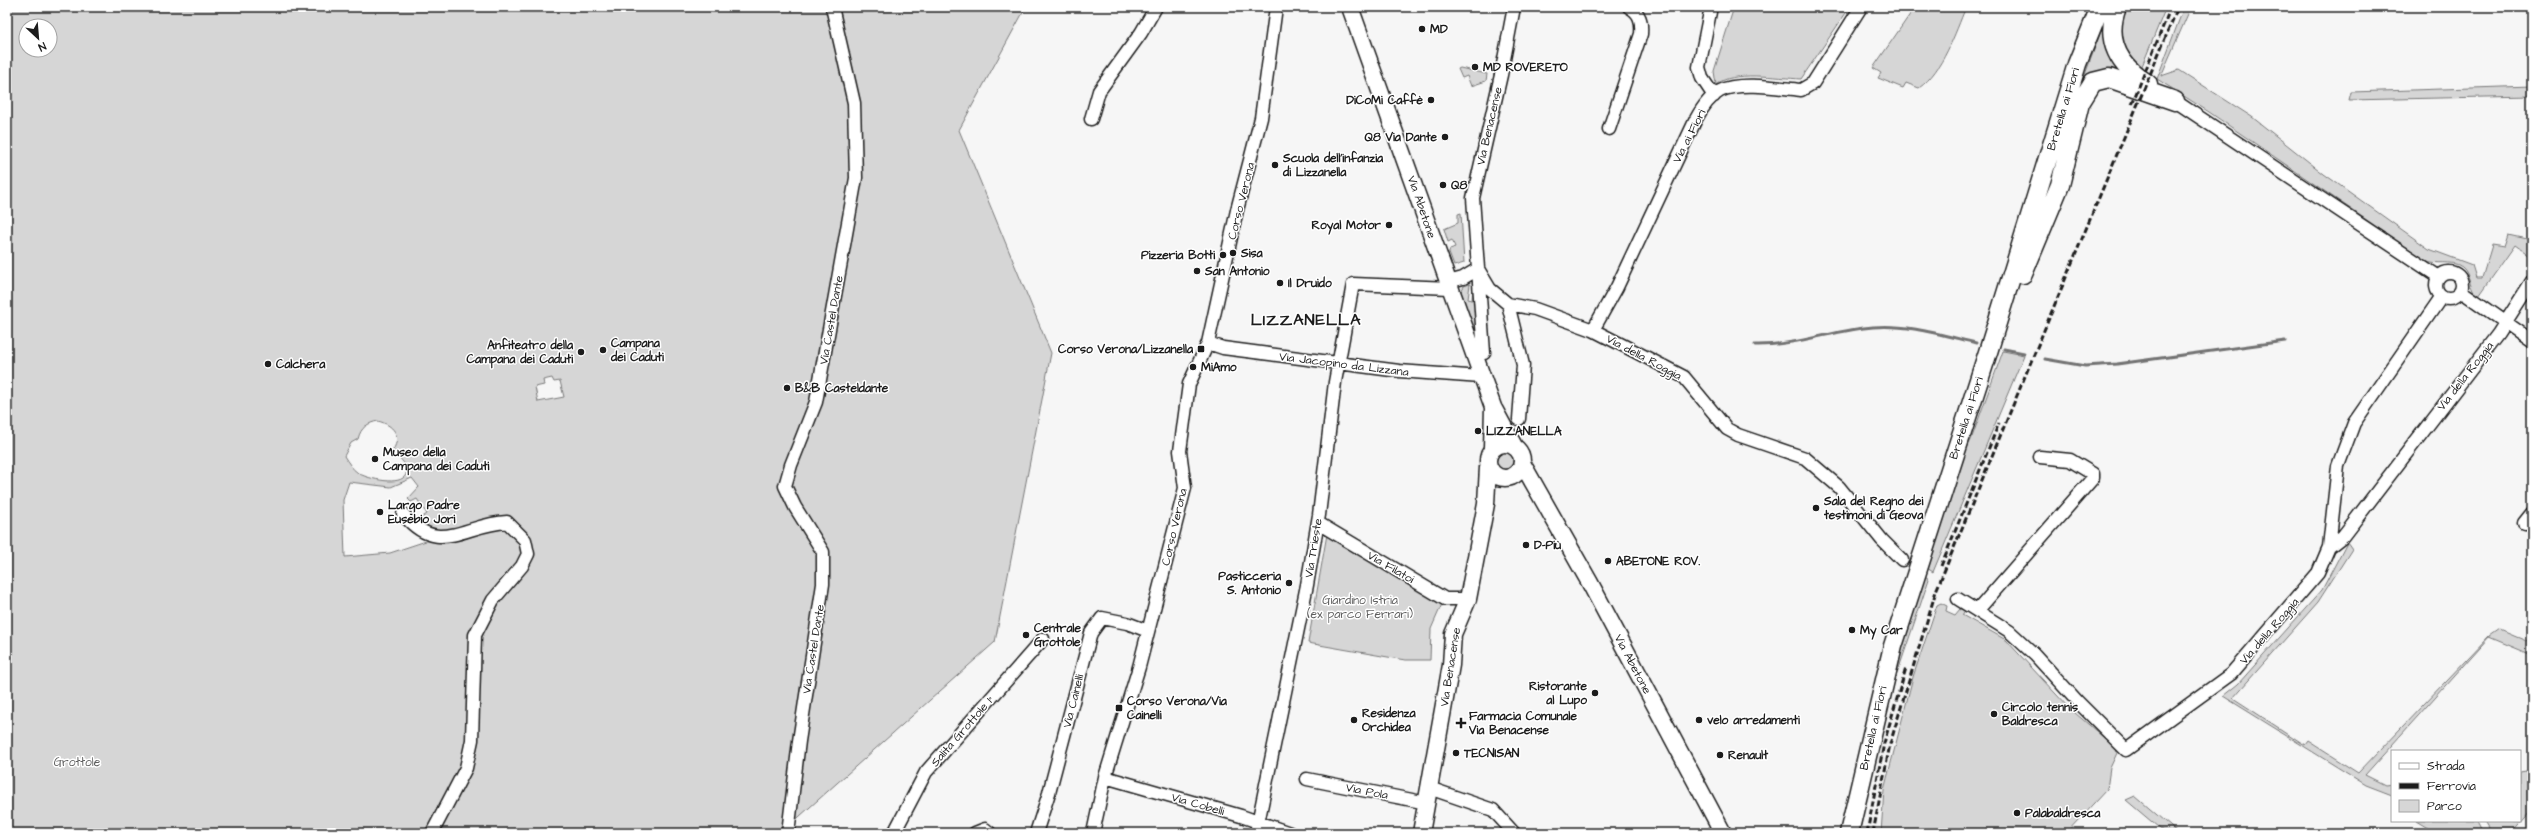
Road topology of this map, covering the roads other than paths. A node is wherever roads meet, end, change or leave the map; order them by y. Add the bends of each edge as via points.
1 (832, 7) edge
2 (1156, 7) edge
3 (1276, 7) edge
4 (1350, 7) edge
5 (1514, 7) edge
6 (1629, 7) edge
7 (1861, 7) edge
8 (2100, 7) edge
9 (2117, 7) edge
10 (1710, 12) dead end
11 (1714, 96) junction
12 (2175, 101) junction
13 (1091, 119) dead end
14 (1609, 129) dead end
15 (1478, 268) junction
16 (2439, 277) junction
17 (2532, 281) edge
18 (1449, 285) junction
19 (2461, 291) junction
20 (2442, 296) junction
21 (1508, 304) junction
22 (2506, 323) junction
23 (1593, 330) junction
24 (2532, 341) edge
25 (1208, 343) junction
26 (1988, 352) junction
27 (1484, 353) dead end
28 (1339, 363) junction
29 (1481, 377) junction
30 (1493, 407) junction
31 (1519, 419) dead end
32 (1514, 446) junction
33 (1492, 449) junction
34 (2040, 458) dead end
35 (1522, 463) junction
36 (1488, 467) junction
37 (1506, 478) junction
38 (1541, 497) junction
39 (1486, 504) junction
40 (2532, 513) edge
41 (403, 514) dead end
42 (1318, 523) junction
43 (2524, 523) dead end
44 (2328, 547) junction
45 (1902, 560) dead end
46 (1958, 599) dead end
47 (1468, 600) junction
48 (1978, 611) junction
49 (1148, 632) junction
50 (1043, 638) dead end
51 (1105, 776) junction
52 (1307, 779) dead end
53 (1428, 795) junction
54 (1257, 828) edge
55 (432, 833) edge
56 (788, 833) edge
57 (894, 833) edge
58 (975, 833) edge
59 (990, 833) edge
60 (1036, 833) edge
61 (1093, 833) edge
62 (1290, 833) edge
63 (1420, 833) edge
64 (1514, 833) edge
65 (1723, 833) edge
66 (1849, 833) edge

1 - 56 street, Via Castel Dante via 854,103 856,178 816,402 785,486 823,552 823,584
2 - 13 street via 1141,33 1099,91
3 - 25 street, Corso Verona via 1262,118 1237,210
4 - 18 main road, Via Abetone
5 - 15 street, Via Benacense via 1473,198
6 - 14 street via 1636,11 1640,18 1641,34
7 - 11 street, Via ai Fiori via 1813,84 1801,90 1731,88
8 - 26 main road, Bretella ai Fiori via 2077,64
9 - 12 main road via 2112,35 2119,57 2136,77
10 - 11 street via 1699,67 1702,78
11 - 23 street, Via ai Fiori via 1696,119 1617,287
12 - 16 street
12 - 26 main road via 2109,78 2098,79 2088,86 2074,120 2060,185
15 - 18 street
15 - 21 street, Via della Roggia via 1490,289
15 - 27 street, Via Benacense
16 - 19 street via 2446,273 2457,275 2462,282
16 - 20 street via 2436,288
17 - 22 street, Via della Roggia
18 - 28 street, Via Trieste via 1352,284
18 - 29 main road, Via Abetone
19 - 20 street via 2455,297
19 - 22 street
20 - 44 street via 2354,423 2338,466
21 - 23 street, Via della Roggia via 1535,309
21 - 31 street via 1523,365
22 - 24 street
22 - 44 street, Via della Roggia via 2343,536
23 - 45 street, Via della Roggia via 1684,377 1727,429 1805,458 1839,487 1882,540
25 - 28 street, Via Jacopino da Lizzana via 1223,348
25 - 49 street, Corso Verona via 1189,384 1180,451 1185,488
26 - 66 main road, Bretella ai Fiori via 1893,646
28 - 29 street, Via Jacopino da Lizzana via 1428,374
28 - 42 street, Via Trieste
29 - 30 main road, Via Abetone
30 - 32 main road, Via Abetone
30 - 33 main road
32 - 33 main road via 1505,443
32 - 35 main road via 1521,453
33 - 36 main road
34 - 48 street via 2070,460 2093,474 2093,478
35 - 37 main road via 1517,473
35 - 38 main road, Via Abetone
36 - 37 main road via 1495,475
36 - 39 main road, Via Benacense
37 - 38 main road via 1525,486
37 - 39 main road, Via Benacense
38 - 65 main road, Via Abetone
39 - 47 main road, Via Benacense
40 - 43 street
41 - 55 street via 415,529 439,537 507,522 525,540 528,554 522,566 493,600 475,635 472,740 466,768
42 - 47 street, Via Filatoi via 1445,599
42 - 54 street, Via Trieste
44 - 48 street, Via della Roggia via 2314,579 2246,660 2211,690 2126,750 2035,655 2009,631
46 - 48 street, Via della Roggia
47 - 53 main road, Via Benacense via 1453,634 1451,666
49 - 51 street, Corso Verona
49 - 60 street, Via Cainelli via 1127,623 1102,618 1091,633 1050,793
50 - 57 street, Salita Grottole 1° via 926,772
51 - 54 street, Via Cobelli
51 - 61 street, Corso Verona
52 - 53 street, Via Pola
53 - 63 main road, Via Benacense
53 - 64 street, Via Pola via 1493,810
54 - 62 street, Via Cobelli
58 - 59 street via 985,829

